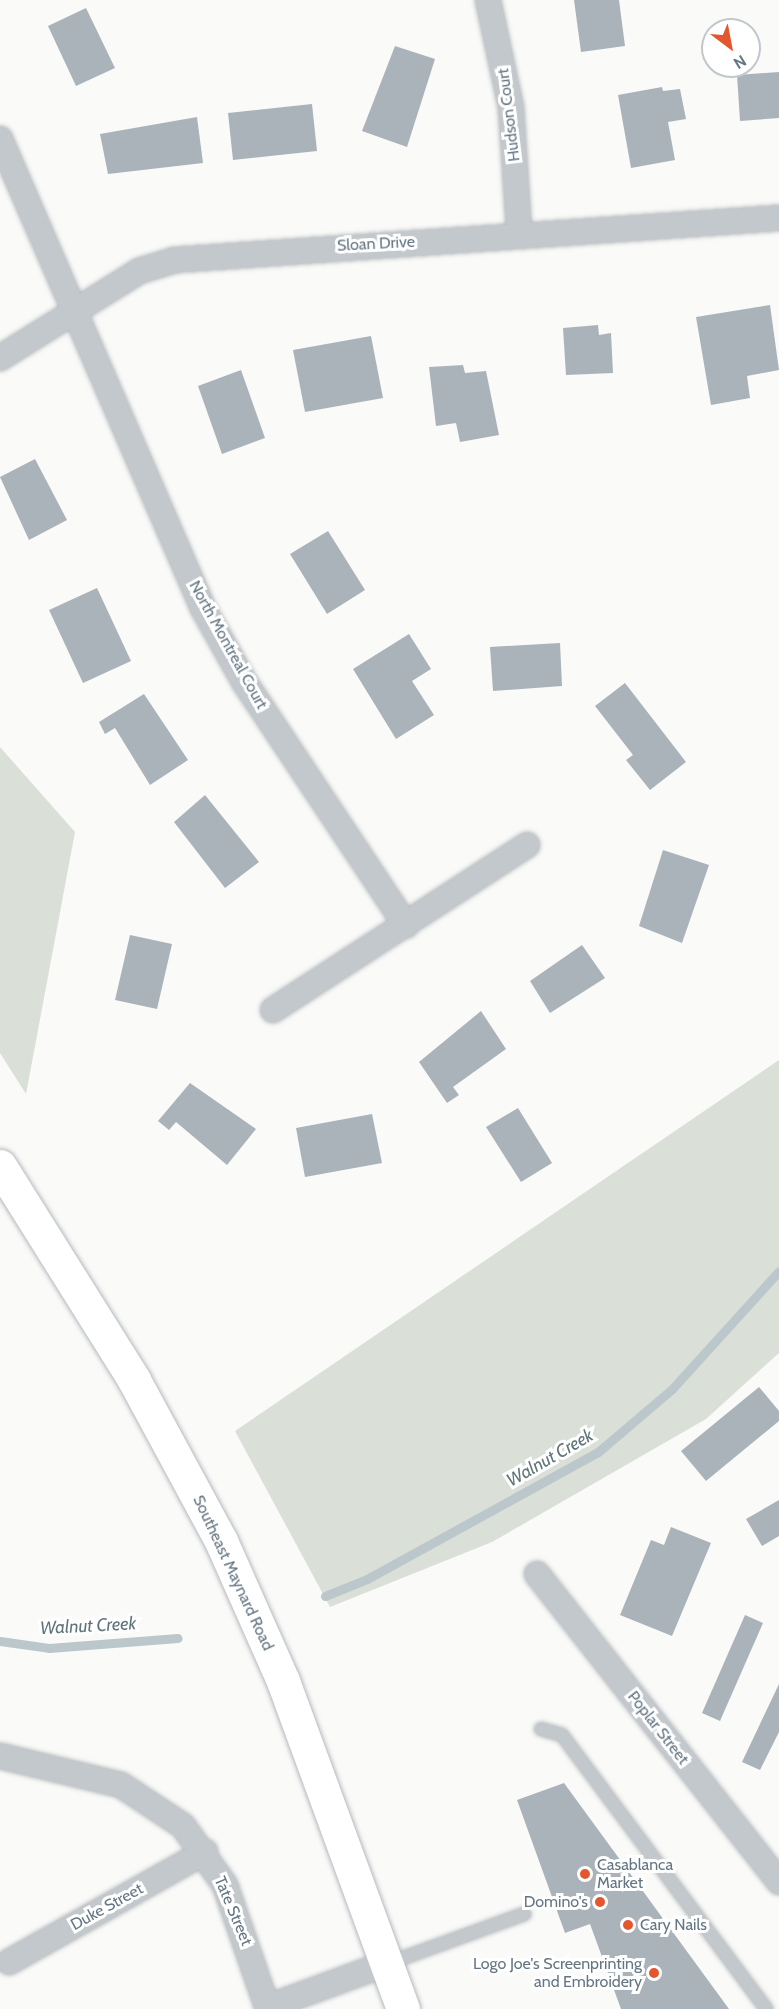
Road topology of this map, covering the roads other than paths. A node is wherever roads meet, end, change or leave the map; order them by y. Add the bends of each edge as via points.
1 (488, 0) edge
2 (0, 140) edge
3 (779, 218) edge
4 (519, 232) junction
5 (71, 312) junction
6 (0, 358) edge
7 (527, 845) dead end
8 (406, 925) junction
9 (273, 1010) dead end
10 (0, 1166) edge
11 (537, 1574) dead end
12 (541, 1729) dead end
13 (0, 1756) edge
14 (205, 1852) junction
15 (779, 1882) edge
16 (524, 1914) dead end
17 (9, 1962) dead end
18 (385, 1965) junction
19 (268, 2008) edge
20 (403, 2009) edge
21 (766, 2009) edge

1 - 4 street, Hudson Court via 511,107
2 - 5 street, North Montreal Court
3 - 4 street, Sloan Drive
4 - 5 street, Sloan Drive via 174,260 139,271
5 - 6 street, Sloan Drive
5 - 8 street, North Montreal Court via 203,608 245,683
7 - 8 street
8 - 9 street
10 - 18 main road, Southeast Maynard Road via 134,1380 221,1541 284,1681
11 - 15 street, Poplar Street
12 - 21 lane via 562,1735
13 - 14 street, Tate Street via 121,1785 156,1804
14 - 17 street, Duke Street
14 - 19 street, Tate Street via 241,1923
16 - 18 lane
18 - 19 street, Tate Street
18 - 20 main road, Southeast Maynard Road

